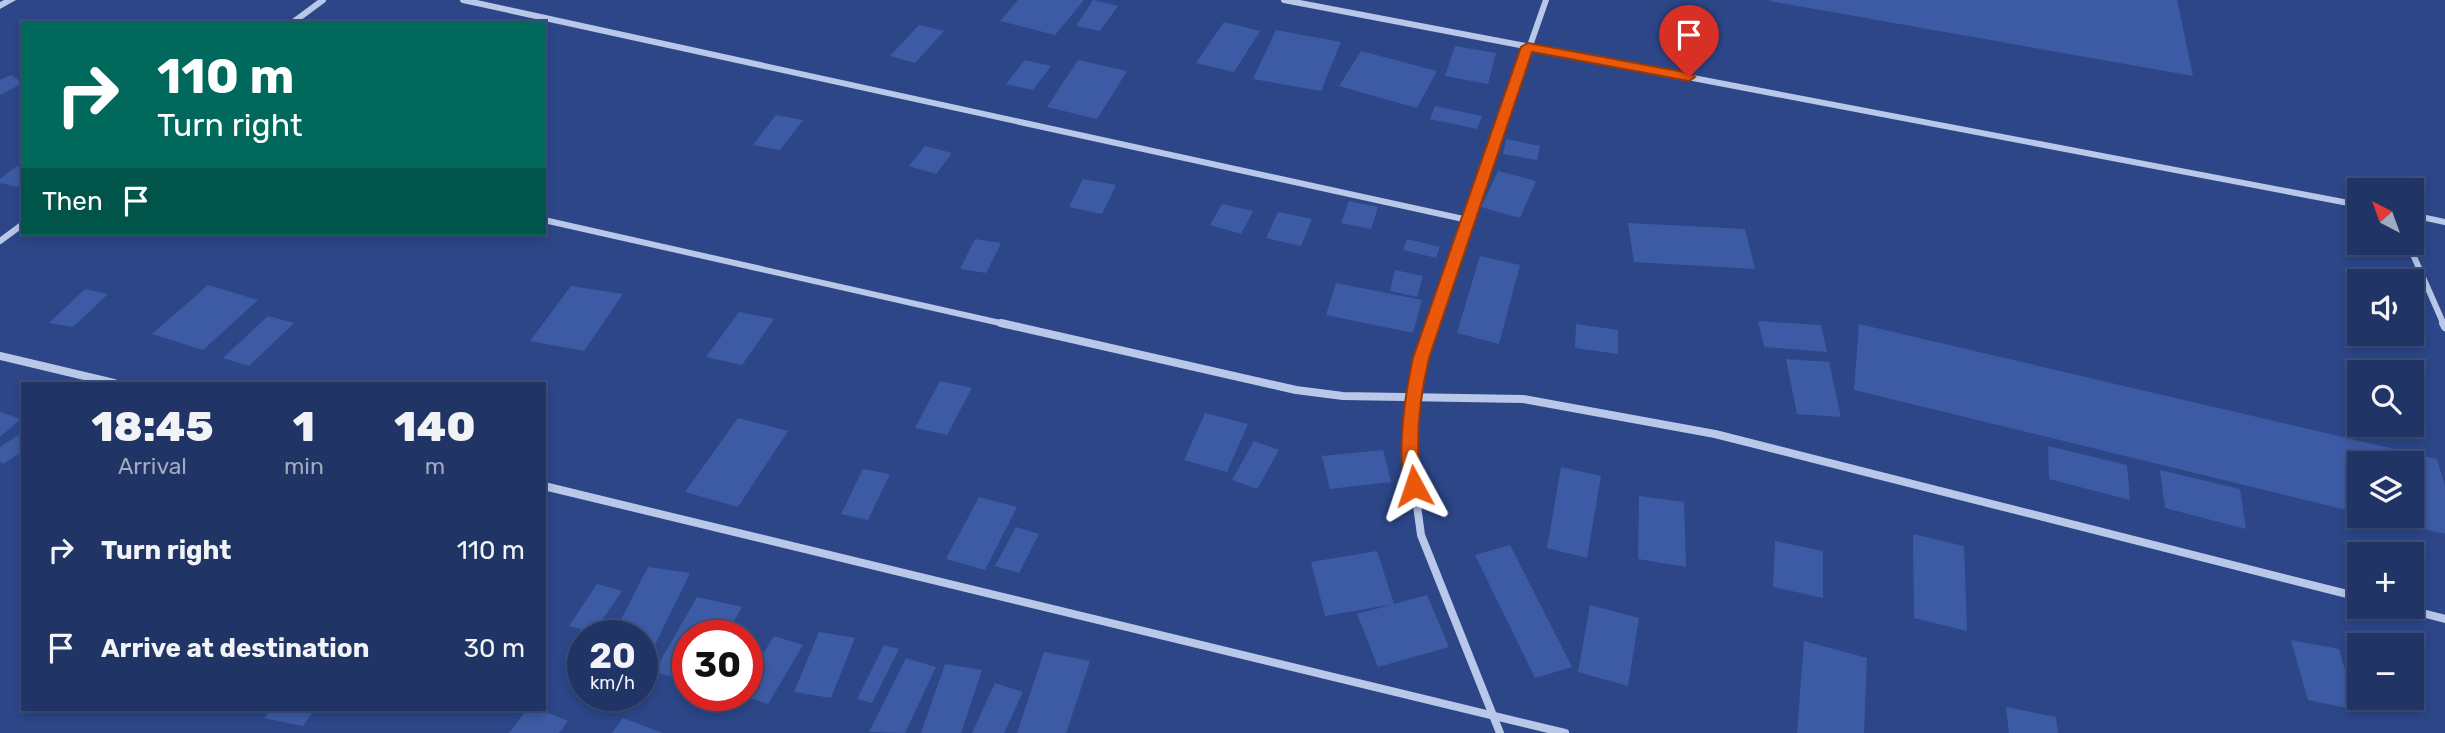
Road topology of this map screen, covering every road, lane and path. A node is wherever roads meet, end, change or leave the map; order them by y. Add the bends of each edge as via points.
1 (11, 0) edge
2 (323, 0) edge
3 (463, 0) edge
4 (1284, 0) edge
5 (1546, 0) edge
6 (0, 6) edge
7 (295, 21) edge
8 (1528, 47) junction
9 (2347, 203) edge
10 (2424, 218) edge
11 (546, 220) edge
12 (1468, 220) junction
13 (2445, 222) edge
14 (21, 225) edge
15 (0, 241) edge
16 (2414, 256) edge
17 (2445, 327) edge
18 (0, 356) edge
19 (110, 382) edge
20 (1413, 395) junction
21 (546, 486) edge
22 (2347, 594) edge
23 (2424, 614) edge
24 (2445, 619) edge
25 (1491, 714) junction
26 (1500, 733) edge
27 (1565, 733) edge

1 - 6 street
2 - 7 street
3 - 12 street
4 - 8 street
5 - 8 street
8 - 9 street
8 - 12 street
10 - 13 street
11 - 20 street via 1296,390 1343,396
12 - 20 street
14 - 15 street
16 - 17 street
18 - 19 street
20 - 22 street via 1523,399 1715,434
20 - 25 street via 1411,461 1421,535
21 - 25 street
23 - 24 street
25 - 26 street
25 - 27 street

